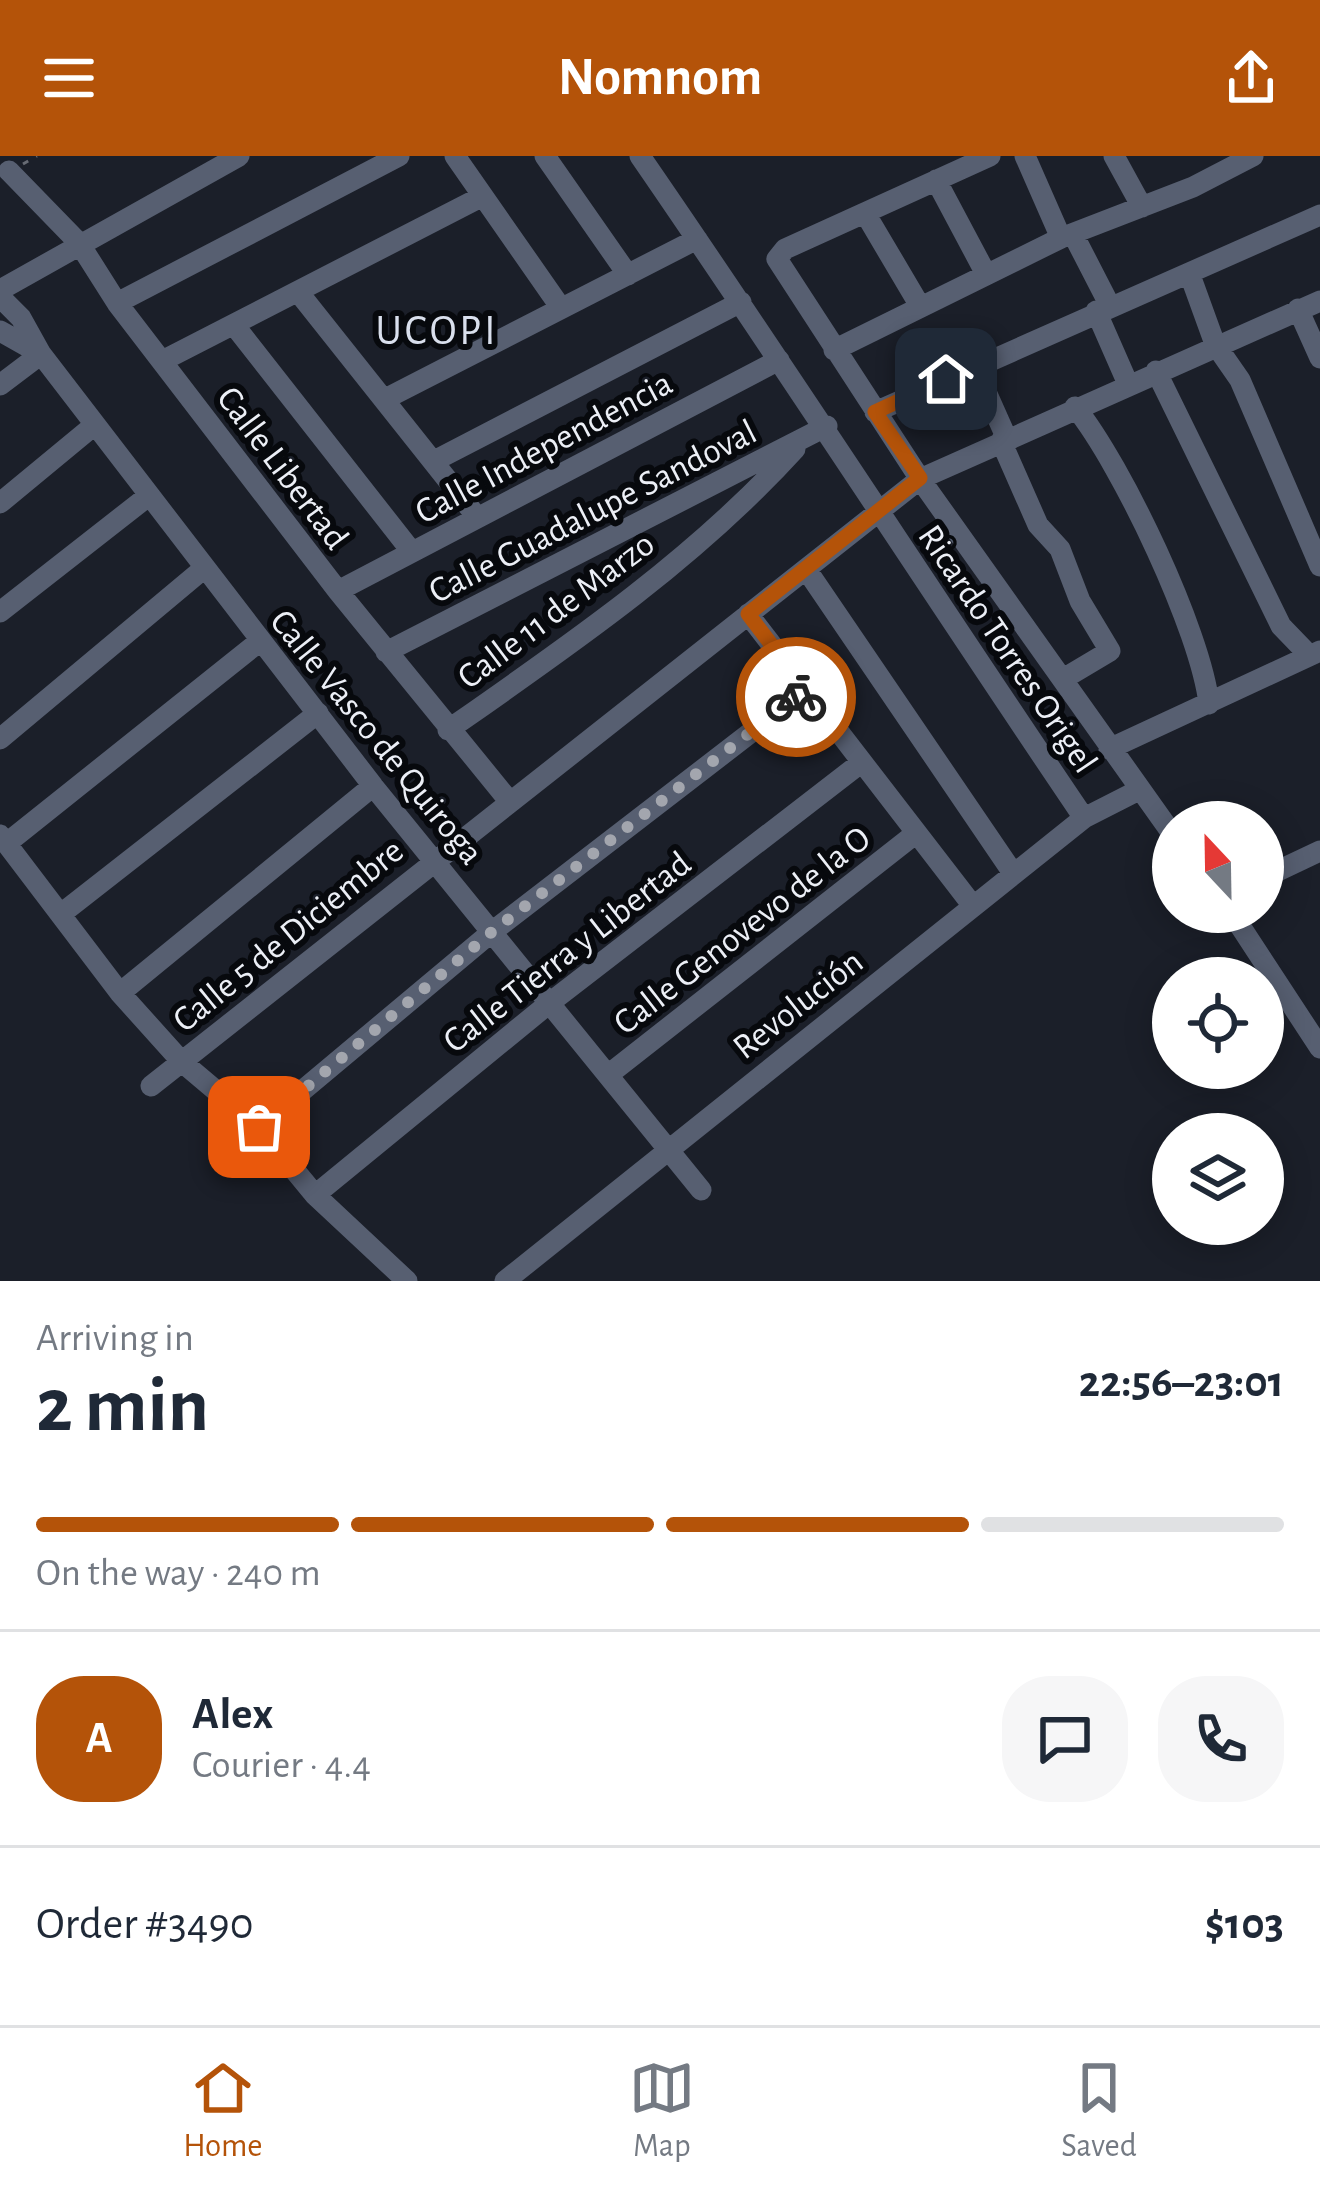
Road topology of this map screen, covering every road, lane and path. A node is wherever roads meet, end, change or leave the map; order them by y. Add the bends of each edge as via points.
1 (239, 156) edge
2 (399, 156) edge
3 (455, 156) edge
4 (544, 156) edge
5 (640, 156) edge
6 (990, 156) edge
7 (1025, 156) edge
8 (1114, 156) edge
9 (1202, 156) edge
10 (1252, 156) edge
11 (1229, 169) junction
12 (9, 171) dead end
13 (936, 180) junction
14 (483, 196) junction
15 (1142, 207) junction
16 (865, 213) junction
17 (1320, 215) edge
18 (1067, 237) junction
19 (697, 239) junction
20 (79, 244) junction
21 (28, 274) junction
22 (986, 274) junction
23 (628, 275) junction
24 (1190, 275) junction
25 (298, 293) junction
26 (0, 294) edge
27 (741, 302) junction
28 (117, 303) junction
29 (1309, 305) edge
30 (920, 306) junction
31 (561, 308) junction
32 (1103, 308) junction
33 (21, 318) junction
34 (234, 326) junction
35 (0, 331) edge
36 (1215, 344) junction
37 (834, 350) junction
38 (41, 354) junction
39 (1320, 358) edge
40 (779, 360) junction
41 (162, 361) junction
42 (976, 367) junction
43 (1156, 371) junction
44 (1128, 384) junction
45 (0, 385) edge
46 (385, 399) junction
47 (1076, 407) junction
48 (875, 412) junction
49 (827, 426) junction
50 (92, 428) junction
51 (803, 439) junction
52 (1004, 440) junction
53 (434, 461) junction
54 (920, 478) junction
55 (147, 497) junction
56 (0, 503) edge
57 (877, 511) junction
58 (477, 518) junction
59 (412, 552) junction
60 (1320, 566) edge
61 (806, 569) junction
62 (202, 570) junction
63 (338, 591) junction
64 (0, 612) edge
65 (748, 614) junction
66 (260, 641) junction
67 (386, 652) junction
68 (1314, 653) edge
69 (1063, 679) junction
70 (806, 690) junction
71 (1209, 704) junction
72 (318, 712) junction
73 (448, 730) junction
74 (0, 739) edge
75 (1109, 749) junction
76 (862, 762) junction
77 (373, 786) junction
78 (1139, 790) junction
79 (510, 802) junction
80 (1152, 807) edge
81 (1084, 818) junction
82 (915, 834) junction
83 (3, 839) edge
84 (1320, 851) edge
85 (433, 858) junction
86 (1284, 868) edge
87 (1013, 874) junction
88 (973, 906) junction
89 (61, 914) junction
90 (493, 931) junction
91 (1245, 933) edge
92 (120, 993) junction
93 (547, 1005) junction
94 (1320, 1048) edge
95 (182, 1062) junction
96 (608, 1075) junction
97 (151, 1086) dead end
98 (259, 1127) junction
99 (665, 1149) junction
100 (700, 1190) dead end
101 (315, 1195) junction
102 (407, 1281) edge
103 (506, 1281) edge

1 - 20 street
2 - 28 street
3 - 14 street
4 - 23 street
5 - 19 street, Ricardo Torres Origel
6 - 13 street
7 - 18 street
8 - 15 street
9 - 11 street via 1211,168
10 - 11 street
11 - 15 street
12 - 20 street, Calle Libertad
13 - 16 street
13 - 22 street
14 - 25 street
14 - 31 street
15 - 18 street
16 - 30 street
16 - 37 street via 777,259
17 - 24 street
18 - 22 street
18 - 32 street
19 - 23 street
19 - 27 street, Ricardo Torres Origel
20 - 21 street
20 - 28 street, Calle Libertad
21 - 26 street
21 - 33 street
22 - 30 street
23 - 31 street
24 - 32 street
24 - 36 street
25 - 34 street
25 - 46 street
26 - 33 street
27 - 40 street, Ricardo Torres Origel
27 - 53 street
28 - 41 street, Calle Libertad
29 - 36 street, Calle 5 de Diciembre
29 - 39 street
30 - 37 street
31 - 46 street
32 - 42 street
32 - 44 street
33 - 38 street
34 - 41 street
34 - 59 street
35 - 38 street, Calle Vasco de Quiroga
36 - 43 street, Calle 5 de Diciembre
36 - 60 street via 1240,380
37 - 48 street
38 - 45 street
38 - 50 street, Calle Vasco de Quiroga
40 - 49 street, Ricardo Torres Origel
40 - 58 street, Calle Independencia
41 - 63 street, Calle Libertad
42 - 48 street
42 - 52 street
43 - 44 street, Calle 5 de Diciembre
43 - 68 street via 1281,626
44 - 47 street, Calle 5 de Diciembre
46 - 53 street
47 - 52 street, Calle 5 de Diciembre
47 - 71 street via 1195,641
48 - 54 street
49 - 51 street, Calle Guadalupe Sandoval
49 - 57 street, Ricardo Torres Origel
50 - 55 street, Calle Vasco de Quiroga
50 - 56 street
51 - 67 street, Calle Guadalupe Sandoval
51 - 73 street, Calle 11 de Marzo via 750,498 585,634
52 - 54 street, Calle 5 de Diciembre
52 - 69 street via 1038,525 1060,548 1110,651
53 - 58 street
54 - 57 street, Calle 5 de Diciembre
54 - 69 street
55 - 62 street, Calle Vasco de Quiroga
55 - 64 street
57 - 61 street, Calle 5 de Diciembre
57 - 81 street, Ricardo Torres Origel
58 - 59 street, Calle Independencia
59 - 63 street, Calle Independencia
61 - 65 street, Calle 5 de Diciembre
61 - 87 street
62 - 66 street, Calle Vasco de Quiroga
62 - 74 street
63 - 67 street, Calle Libertad
65 - 70 street
65 - 79 street, Calle 5 de Diciembre
66 - 72 street, Calle Vasco de Quiroga
66 - 83 street
67 - 73 street, Calle Libertad
68 - 71 street
69 - 75 street
70 - 76 street
70 - 90 street
71 - 75 street
72 - 77 street, Calle Vasco de Quiroga
72 - 89 street
73 - 79 street, Calle Libertad
75 - 78 street
76 - 82 street
76 - 93 street, Calle Tierra y Libertad
77 - 85 street, Calle Vasco de Quiroga
77 - 92 street
78 - 80 street
78 - 81 street, Revolución
79 - 85 street, Calle 5 de Diciembre
81 - 87 street, Revolución
82 - 88 street
82 - 96 street, Calle Genovevo de la O
83 - 89 street
84 - 86 street
85 - 90 street, Calle Vasco de Quiroga
85 - 95 street, Calle 5 de Diciembre
87 - 88 street, Revolución
88 - 99 street, Revolución
89 - 92 street
90 - 93 street, Calle Vasco de Quiroga
90 - 98 street
91 - 94 street
92 - 95 street
93 - 96 street, Calle Vasco de Quiroga
93 - 101 street, Calle Tierra y Libertad
95 - 97 street, Calle 5 de Diciembre
95 - 98 street
96 - 99 street, Calle Vasco de Quiroga
98 - 101 street
99 - 100 street, Calle Vasco de Quiroga
99 - 103 street, Revolución
101 - 102 street

